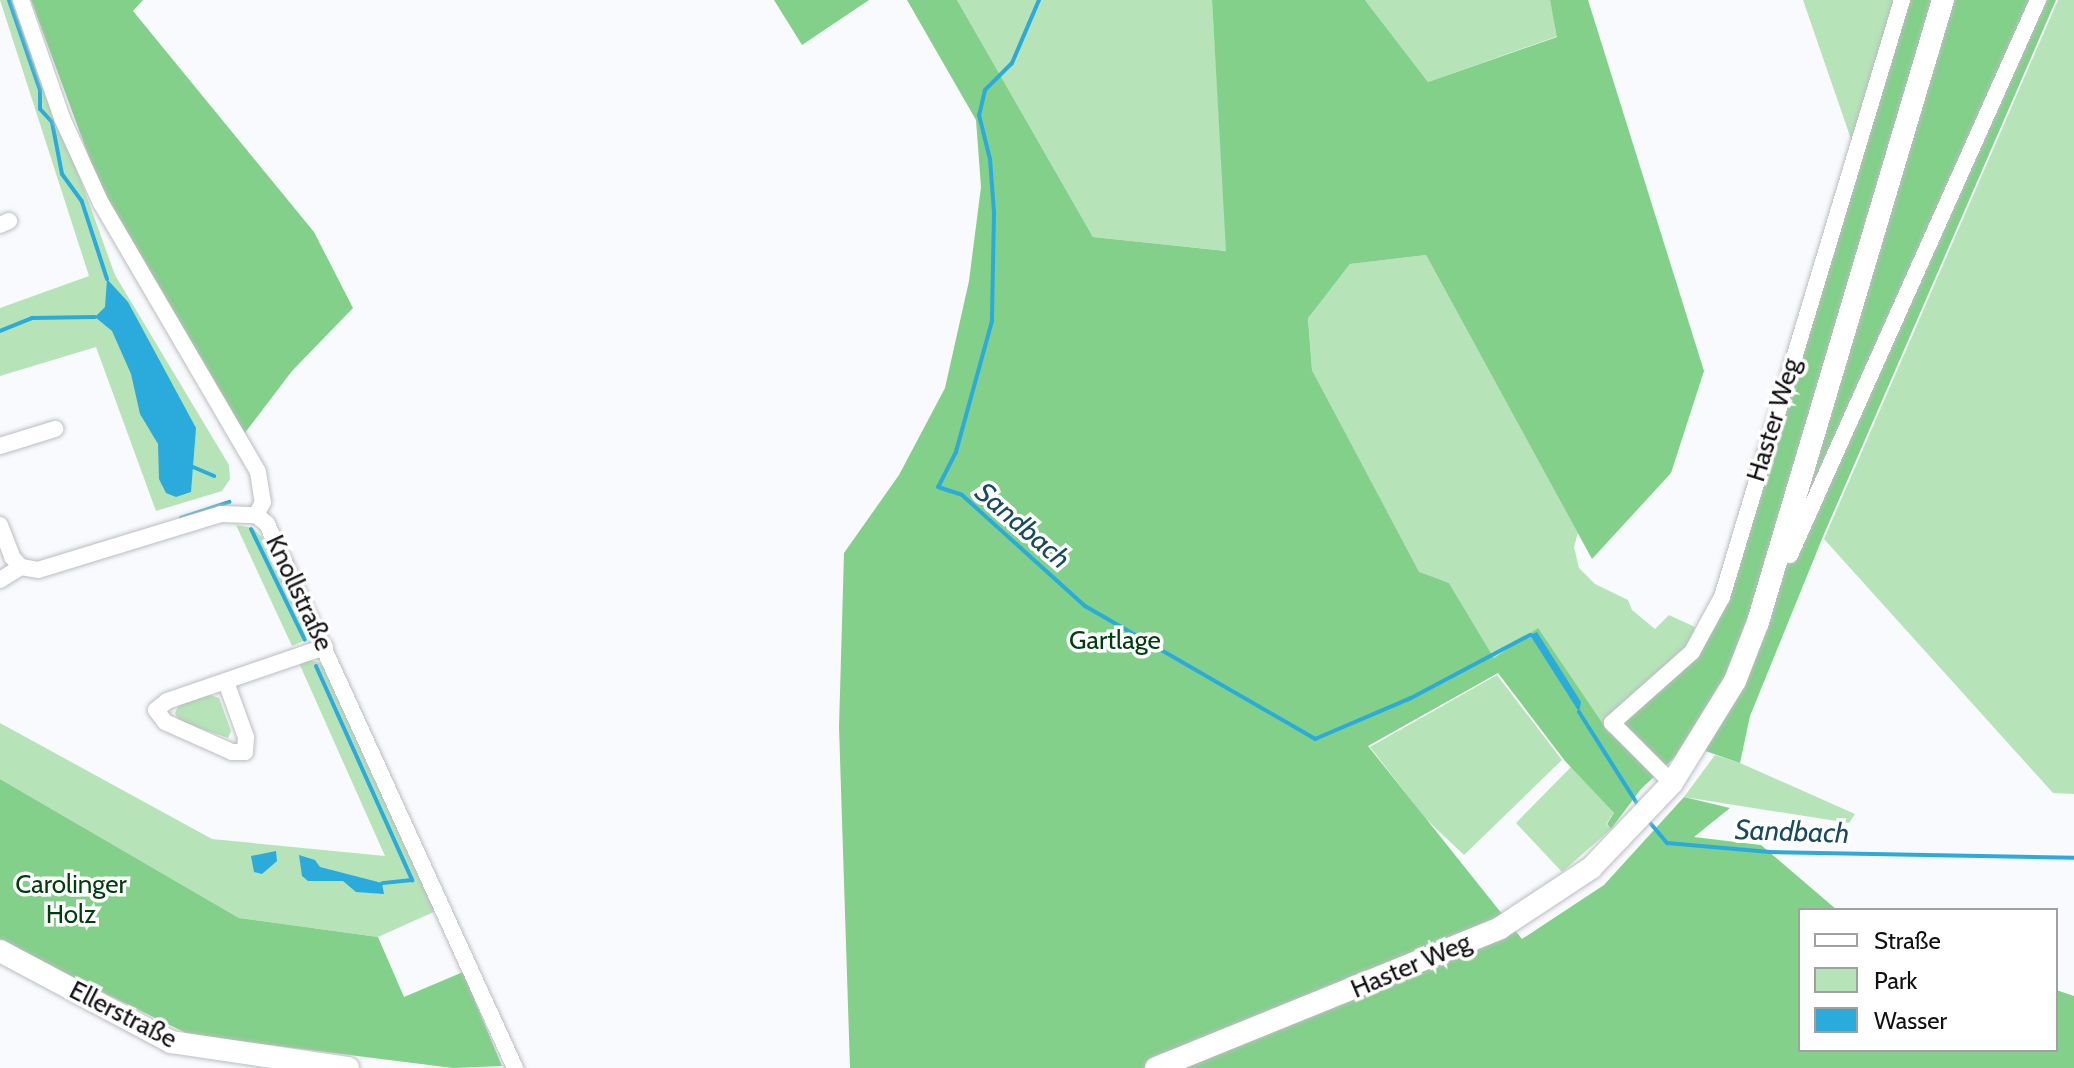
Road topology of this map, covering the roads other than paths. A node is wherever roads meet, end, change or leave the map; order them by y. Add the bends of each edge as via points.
1 (21, 0) edge
2 (1902, 0) edge
3 (1943, 0) edge
4 (2038, 0) edge
5 (55, 429) dead end
6 (0, 446) edge
7 (256, 515) junction
8 (0, 525) edge
9 (1790, 555) dead end
10 (21, 567) junction
11 (0, 580) edge
12 (325, 647) junction
13 (226, 682) junction
14 (1672, 783) junction
15 (0, 951) edge
16 (348, 1068) edge
17 (515, 1068) edge
18 (1156, 1068) edge

1 - 7 street, Knollstraße via 62,118 101,203 258,472 263,502
2 - 14 street, Haster Weg via 1722,597 1692,652 1612,723
3 - 14 street, Haster Weg via 1758,622 1735,681
4 - 9 street
5 - 6 street
7 - 10 street via 221,514 65,565
7 - 12 street, Knollstraße via 276,536
8 - 10 street
10 - 11 street
12 - 13 street
12 - 17 street, Knollstraße
13 - 13 street via 167,701 156,710 165,722 232,752 245,752 246,737
14 - 18 street, Haster Weg via 1591,868 1500,928
15 - 16 street, Ellerstraße via 171,1042

